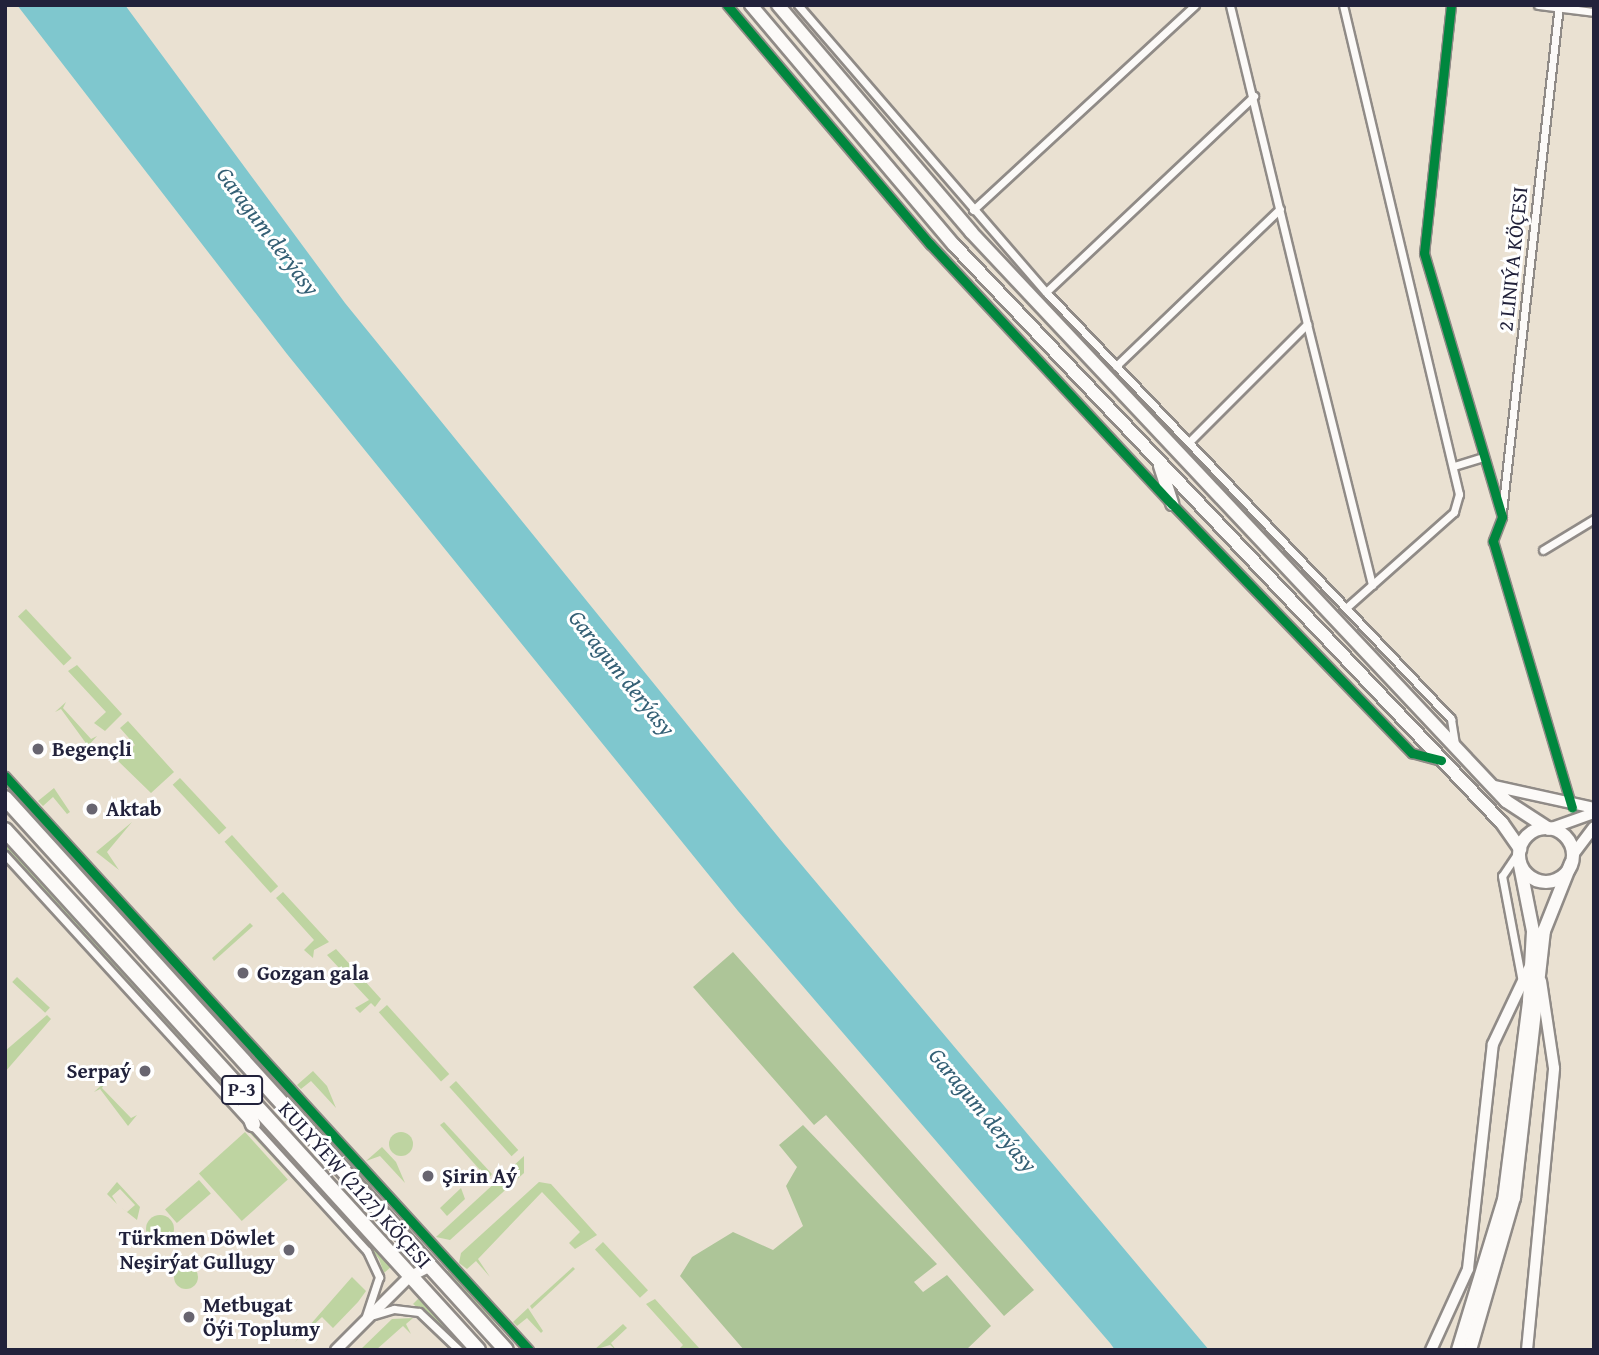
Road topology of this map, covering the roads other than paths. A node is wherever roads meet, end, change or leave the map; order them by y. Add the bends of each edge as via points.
1 (727, 5) edge
2 (751, 5) edge
3 (778, 5) edge
4 (798, 5) edge
5 (1195, 5) edge
6 (1230, 5) edge
7 (1343, 5) edge
8 (1451, 5) edge
9 (1538, 5) edge
10 (1559, 6) edge
11 (1594, 12) edge
12 (1254, 96) junction
13 (1280, 209) junction
14 (972, 211) junction
15 (1046, 292) junction
16 (1307, 324) junction
17 (1116, 366) junction
18 (1189, 442) junction
19 (1484, 457) junction
20 (1159, 462) junction
21 (1454, 466) junction
22 (1172, 504) junction
23 (1502, 517) junction
24 (1594, 519) edge
25 (1543, 550) dead end
26 (1372, 585) junction
27 (1346, 608) junction
28 (1456, 748) junction
29 (1441, 760) junction
30 (5, 776) edge
31 (1494, 786) junction
32 (5, 799) edge
33 (1572, 808) junction
34 (1594, 808) edge
35 (1594, 813) edge
36 (1594, 827) edge
37 (1549, 829) junction
38 (5, 830) edge
39 (1519, 853) junction
40 (5, 855) edge
41 (1572, 860) junction
42 (1531, 964) junction
43 (1521, 976) junction
44 (1541, 979) junction
45 (240, 1089) junction
46 (253, 1125) junction
47 (381, 1188) junction
48 (335, 1215) junction
49 (386, 1217) junction
50 (364, 1226) junction
51 (444, 1257) junction
52 (429, 1267) junction
53 (409, 1277) junction
54 (364, 1320) junction
55 (459, 1328) junction
56 (336, 1350) edge
57 (459, 1350) edge
58 (478, 1350) edge
59 (506, 1350) edge
60 (529, 1350) edge
61 (1430, 1350) edge
62 (1458, 1350) edge
63 (1470, 1350) edge
64 (1527, 1350) edge

1 - 22 street via 930,244
2 - 20 main road via 954,245
3 - 28 main road via 971,232
4 - 14 street
5 - 14 street
6 - 12 street
7 - 21 street
8 - 19 street via 1424,253
9 - 10 street
10 - 11 street
10 - 23 street, 2 LINIÝA KÖÇESI
12 - 13 street
12 - 15 street
13 - 16 street
13 - 17 street
14 - 15 street
15 - 17 street
16 - 18 street
16 - 26 street
17 - 18 street
18 - 27 street
19 - 21 street
19 - 23 street
20 - 22 main road
20 - 29 main road
21 - 26 street via 1459,494 1454,512
22 - 29 street via 1412,753
23 - 33 street, 2 LINIÝA KÖÇESI via 1493,541
24 - 25 street
26 - 27 street
27 - 28 street via 1451,719
28 - 31 main road
29 - 39 main road
30 - 47 street
31 - 33 street
31 - 37 main road via 1530,821
32 - 49 highway, KULYÝEW (2127) KÖÇESI / P-3
33 - 34 street
35 - 37 street
36 - 41 street
37 - 39 main road via 1533,832
37 - 41 main road via 1568,841
38 - 45 highway, KULYÝEW (2127) KÖÇESI / P-3
39 - 41 main road via 1527,875 1544,882 1561,877
39 - 42 main road via 1533,931
39 - 43 street via 1502,876
40 - 46 street
41 - 44 main road via 1544,931
42 - 43 street
42 - 62 main road via 1504,1200
43 - 61 street via 1490,1059 1468,1269
44 - 63 main road via 1514,1198
44 - 64 street via 1554,1068
45 - 46 highway
45 - 50 highway, KULYÝEW (2127) KÖÇESI / P-3
46 - 48 street
47 - 49 street
47 - 51 street
48 - 50 street
48 - 54 street via 378,1269 377,1292
49 - 52 highway, KULYÝEW (2127) KÖÇESI / P-3
50 - 53 highway, KULYÝEW (2127) KÖÇESI / P-3
51 - 52 street
51 - 60 street
52 - 53 street
52 - 59 highway, KULYÝEW (2127) KÖÇESI / P-3
53 - 54 street
53 - 55 highway, KULYÝEW (2127) KÖÇESI / P-3
54 - 56 street
54 - 57 street via 411,1309
55 - 57 street
55 - 58 highway, KULYÝEW (2127) KÖÇESI / P-3

